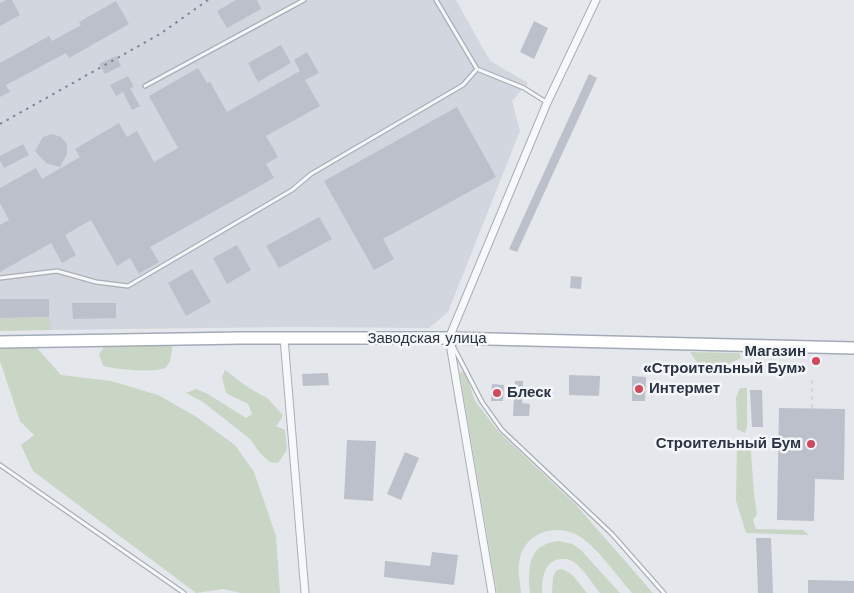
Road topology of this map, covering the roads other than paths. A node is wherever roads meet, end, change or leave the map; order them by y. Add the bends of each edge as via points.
1 (304, 0) edge
2 (436, 0) edge
3 (596, 0) edge
4 (477, 69) junction
5 (145, 86) dead end
6 (547, 103) junction
7 (0, 278) edge
8 (284, 338) junction
9 (449, 338) junction
10 (0, 342) edge
11 (854, 348) edge
12 (0, 465) edge
13 (184, 593) edge
14 (305, 593) edge
15 (492, 593) edge
16 (664, 593) edge

1 - 5 lane
2 - 4 lane
3 - 6 street
4 - 6 lane via 524,88
4 - 7 lane via 463,85 128,286 96,282 57,271
6 - 9 street
8 - 9 main road, Заводская улица
8 - 10 main road, Заводская улица
8 - 14 street
9 - 11 main road, Заводская улица
9 - 15 street
9 - 16 lane via 482,402 502,430 612,534
12 - 13 lane

